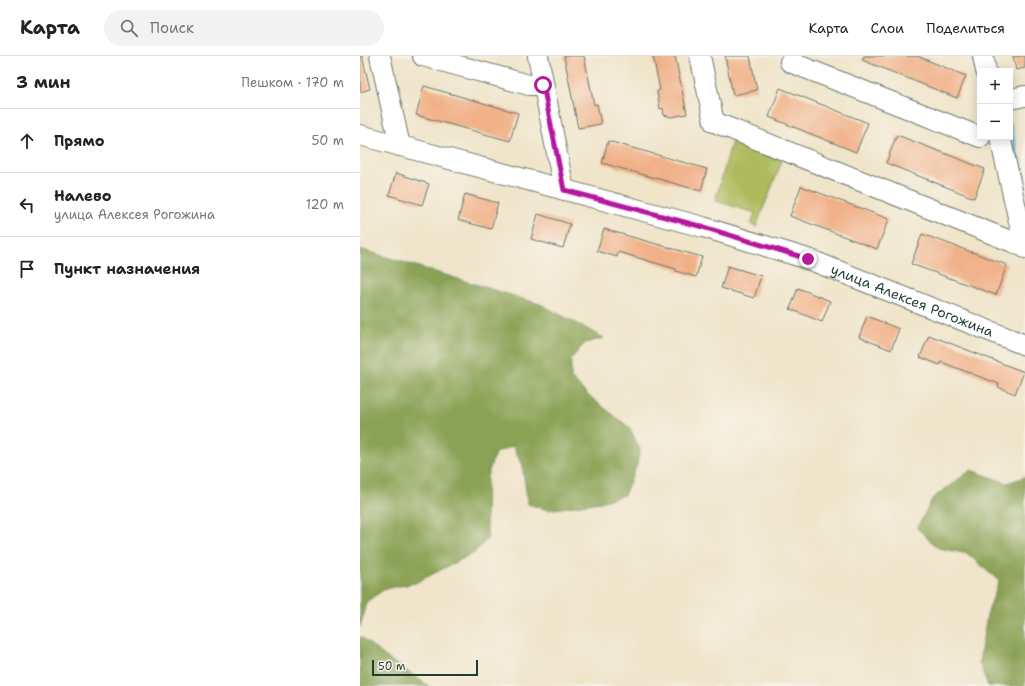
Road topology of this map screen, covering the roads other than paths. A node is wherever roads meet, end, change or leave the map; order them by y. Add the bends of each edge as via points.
1 (380, 56) edge
2 (423, 56) edge
3 (538, 56) edge
4 (700, 56) edge
5 (983, 56) edge
6 (790, 62) dead end
7 (985, 68) edge
8 (543, 85) junction
9 (1025, 96) edge
10 (1013, 98) edge
11 (360, 134) edge
12 (977, 136) edge
13 (1001, 141) edge
14 (400, 146) junction
15 (564, 190) junction
16 (1019, 195) edge
17 (1025, 248) edge
18 (1025, 345) edge

1 - 14 street
2 - 8 street via 529,85
3 - 8 street
4 - 17 street via 714,122
5 - 7 street
6 - 12 street
8 - 15 street
9 - 10 street
11 - 14 street, улица Алексея Рогожина
13 - 16 street
14 - 15 street, улица Алексея Рогожина
15 - 18 street, улица Алексея Рогожина via 703,227 808,259
16 - 17 street

